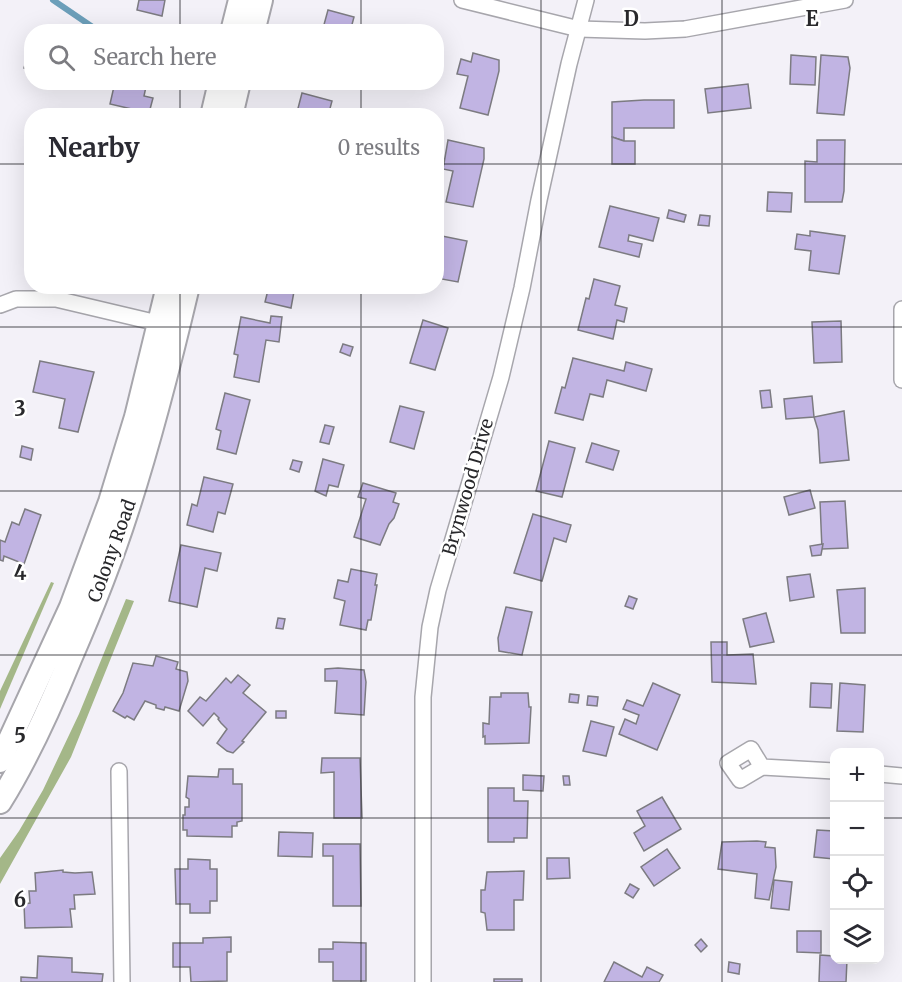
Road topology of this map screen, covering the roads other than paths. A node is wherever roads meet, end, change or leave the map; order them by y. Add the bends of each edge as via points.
1 (240, 0) edge
2 (261, 0) edge
3 (462, 0) edge
4 (586, 0) edge
5 (845, 0) edge
6 (234, 24) edge
7 (255, 24) edge
8 (579, 29) junction
9 (218, 90) edge
10 (237, 90) edge
11 (214, 108) edge
12 (233, 108) edge
13 (168, 294) edge
14 (184, 294) edge
15 (0, 305) edge
16 (902, 309) edge
17 (168, 326) junction
18 (902, 380) edge
19 (39, 675) junction
20 (60, 683) junction
21 (0, 761) edge
22 (762, 767) dead end
23 (119, 771) dead end
24 (830, 771) edge
25 (884, 774) edge
26 (902, 776) edge
27 (0, 802) edge
28 (122, 982) edge
29 (423, 982) edge

1 - 6 main road
2 - 7 main road
3 - 8 street
4 - 8 street, Brynwood Drive
5 - 8 street via 686,29
8 - 29 street, Brynwood Drive via 501,377 430,627 423,696
9 - 11 main road
10 - 12 main road
13 - 17 main road, Colony Road
14 - 17 main road, Colony Road
15 - 17 street via 16,299 56,299
16 - 18 street
17 - 19 main road, Colony Road via 110,502 71,607
17 - 20 main road, Colony Road via 152,428 127,512
19 - 20 main road
19 - 21 main road, Colony Road
20 - 27 main road, Colony Road via 38,734
22 - 24 street
23 - 28 street
25 - 26 street

